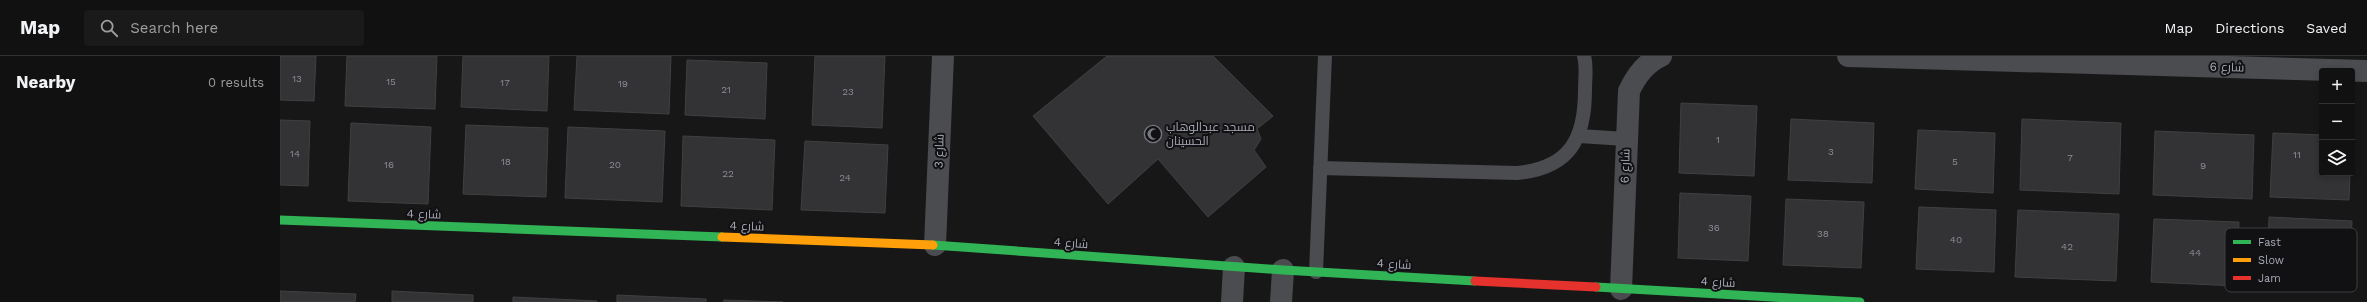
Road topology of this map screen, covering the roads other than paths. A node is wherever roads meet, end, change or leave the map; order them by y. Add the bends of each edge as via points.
1 (943, 56) edge
2 (1325, 56) edge
3 (1584, 56) edge
4 (1661, 56) edge
5 (1848, 56) edge
6 (2367, 71) edge
7 (1579, 136) junction
8 (1626, 140) junction
9 (1320, 168) junction
10 (280, 220) edge
11 (935, 245) junction
12 (1234, 267) junction
13 (1283, 270) junction
14 (1316, 272) junction
15 (1621, 289) junction
16 (1232, 302) edge
17 (1281, 302) edge
18 (1860, 302) edge

1 - 11 street, شارع 3
2 - 9 lane
3 - 7 lane via 1585,108
4 - 8 street, شارع 6 via 1644,67 1629,91
5 - 6 street, شارع 6
7 - 8 lane
7 - 9 lane via 1559,160 1536,171 1517,173
8 - 15 street, شارع 6
9 - 14 lane
10 - 11 street, شارع 4
11 - 12 street, شارع 4
12 - 13 street, شارع 4
12 - 16 street
13 - 14 street, شارع 4
13 - 17 street
14 - 15 street, شارع 4
15 - 18 street, شارع 4

